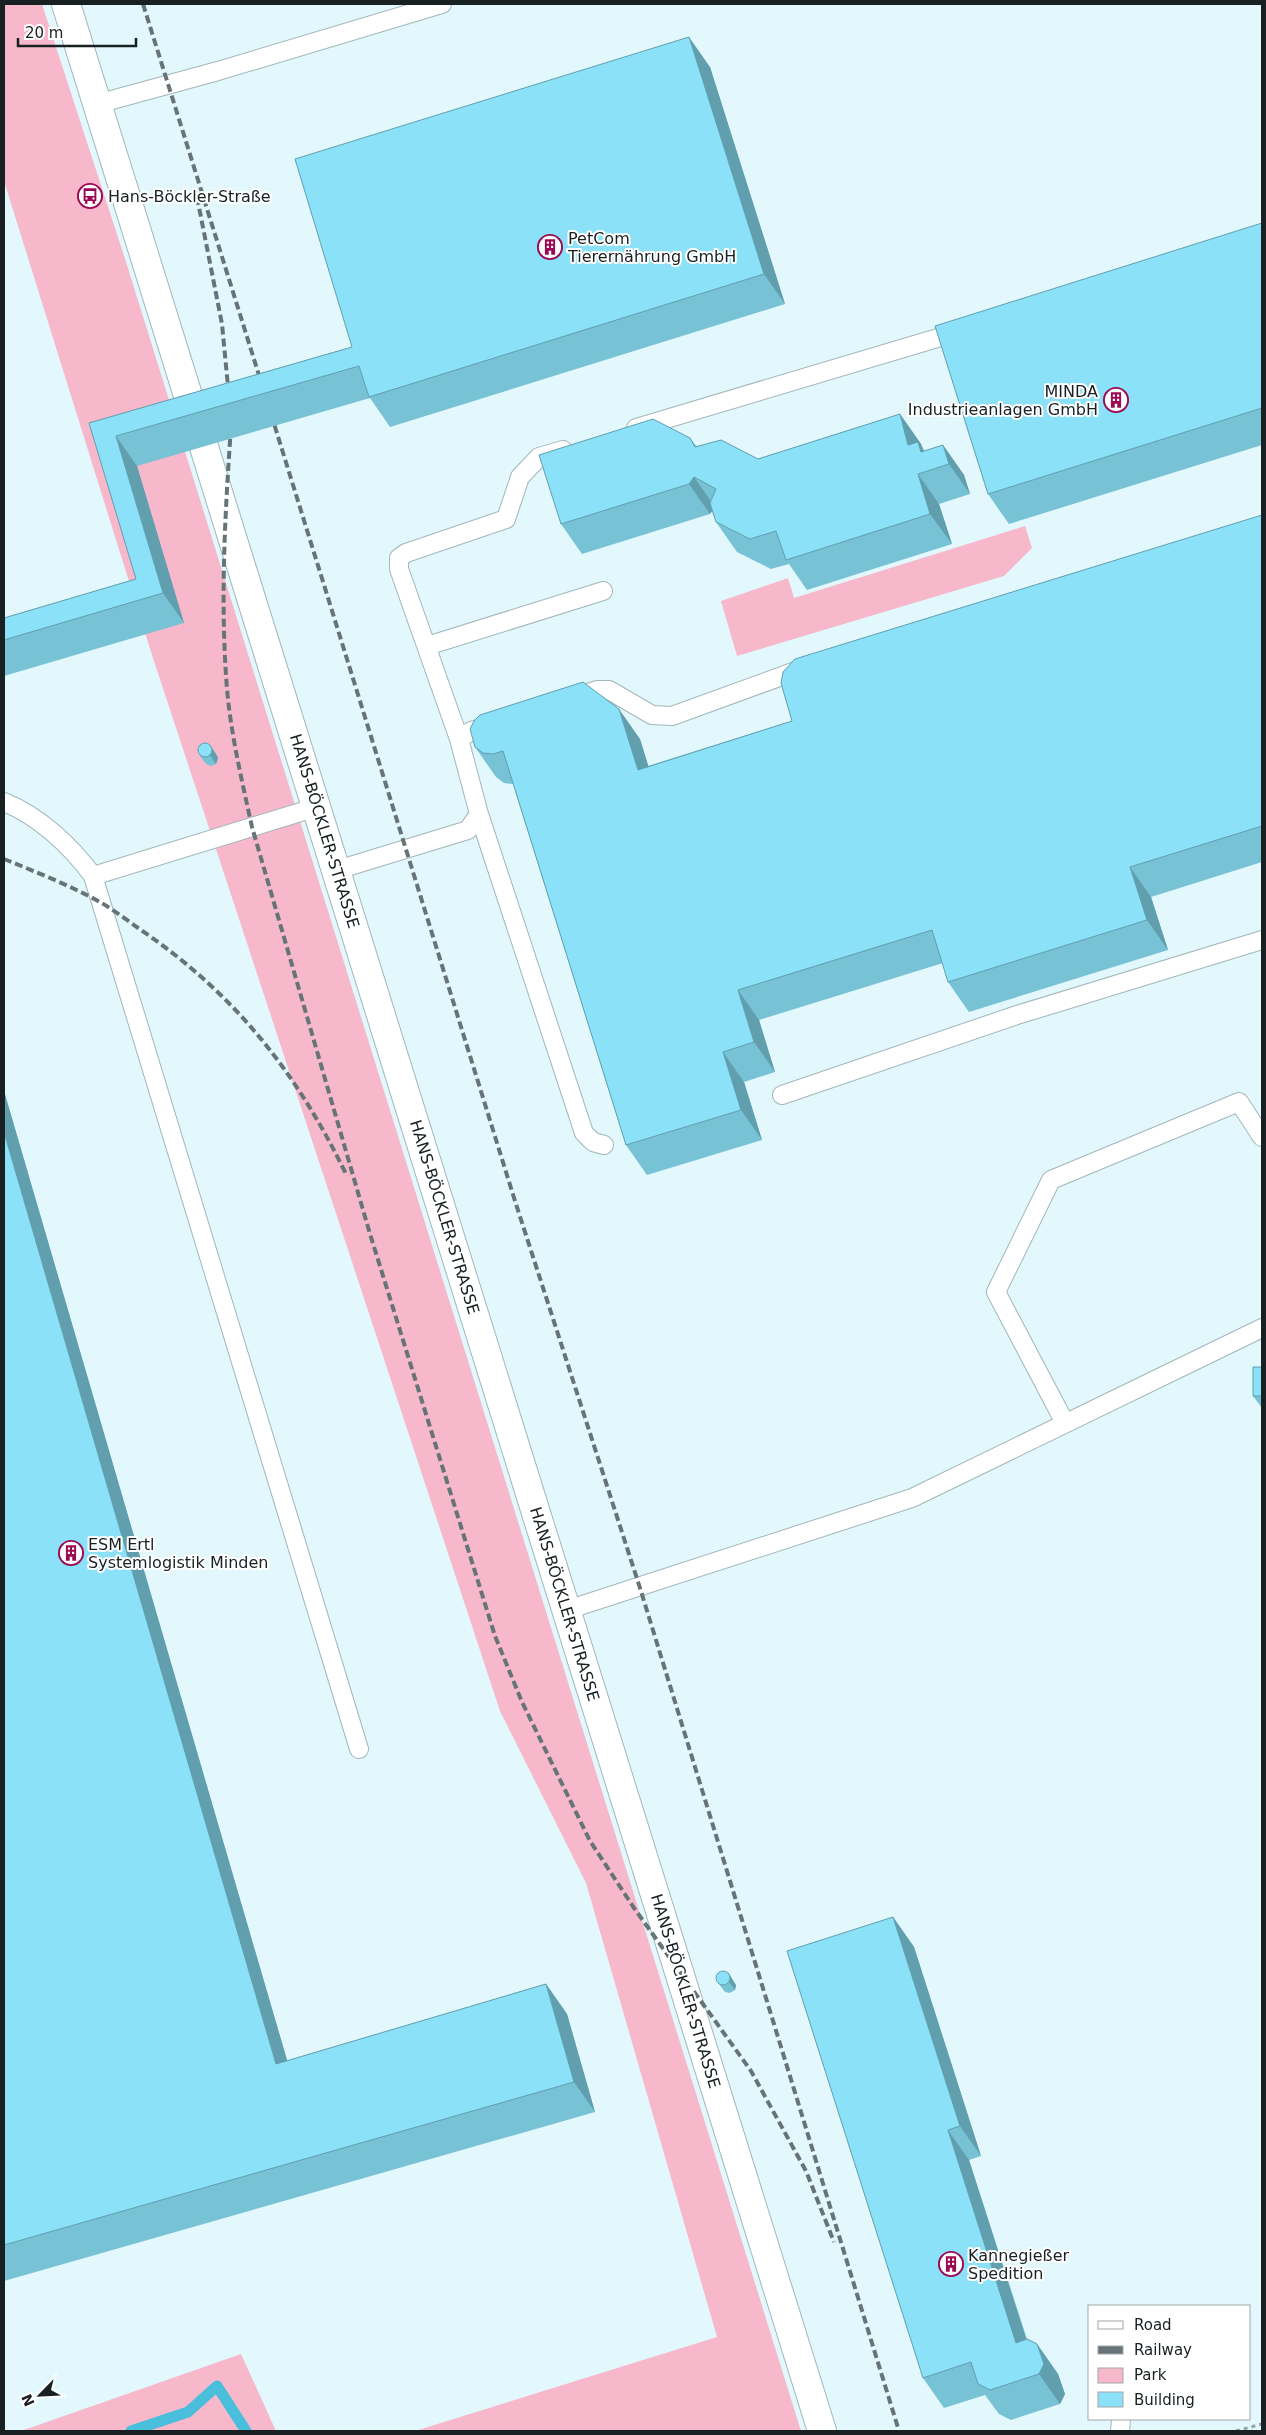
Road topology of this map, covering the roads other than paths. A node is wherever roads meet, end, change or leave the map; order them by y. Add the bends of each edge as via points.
1 (66, 4) edge
2 (442, 4) edge
3 (97, 104) junction
4 (981, 324) edge
5 (624, 432) edge
6 (577, 446) edge
7 (603, 591) dead end
8 (427, 646) junction
9 (824, 661) edge
10 (556, 703) edge
11 (509, 719) edge
12 (459, 739) junction
13 (4, 802) edge
14 (317, 806) junction
15 (480, 814) junction
16 (337, 870) junction
17 (93, 876) junction
18 (1262, 940) edge
19 (782, 1095) dead end
20 (1262, 1137) edge
21 (604, 1145) dead end
22 (1262, 1328) edge
23 (1065, 1423) junction
24 (567, 1610) junction
25 (359, 1749) dead end
26 (822, 2431) edge

1 - 3 street, HANS-BÖCKLER-STRASSE
2 - 3 lane
3 - 14 street, HANS-BÖCKLER-STRASSE
4 - 5 lane
6 - 8 lane via 540,457 520,477 506,519 399,558 399,569
7 - 8 lane
8 - 12 lane
9 - 10 lane via 672,716 652,715 609,690 597,690
11 - 12 lane via 471,731
12 - 15 lane
13 - 17 lane via 20,809 49,831 78,856
14 - 16 street, HANS-BÖCKLER-STRASSE
14 - 17 lane
15 - 16 lane via 468,830
15 - 21 lane via 584,1133 593,1142
16 - 24 street, HANS-BÖCKLER-STRASSE
17 - 25 lane
18 - 19 lane via 1017,1015
20 - 23 lane via 1239,1102 1051,1180 996,1292
22 - 23 lane
23 - 24 lane via 912,1498
24 - 26 street, HANS-BÖCKLER-STRASSE

